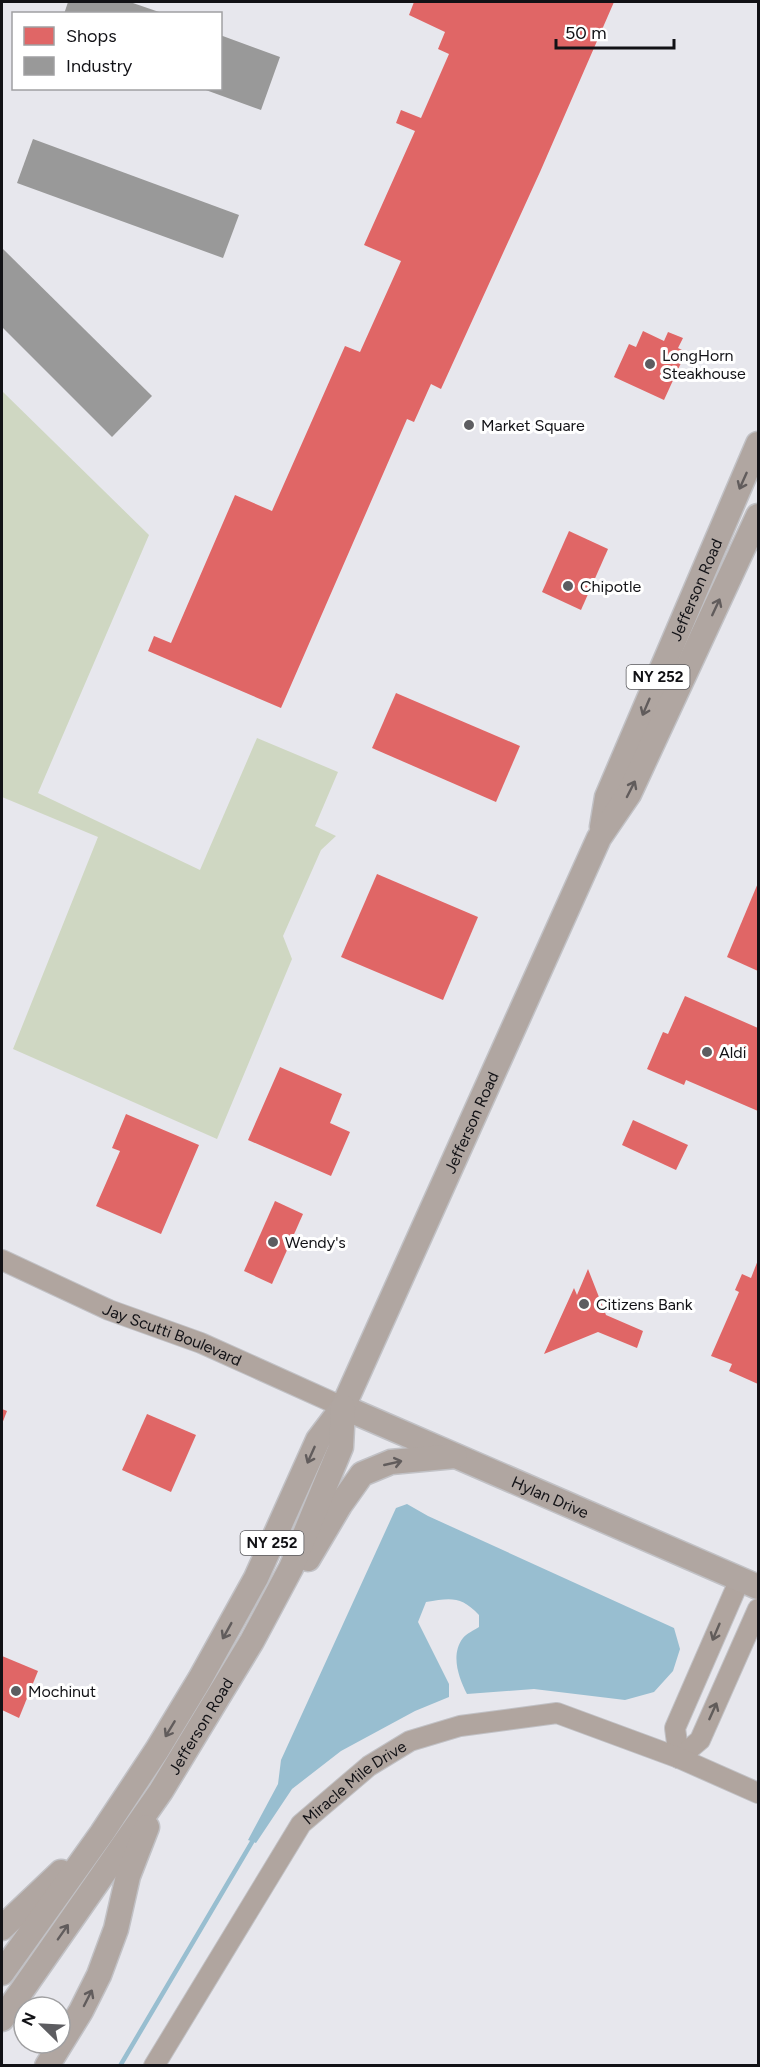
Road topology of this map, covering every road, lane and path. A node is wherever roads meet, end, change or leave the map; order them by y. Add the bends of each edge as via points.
1 (759, 444) edge
2 (726, 518) junction
3 (756, 526) edge
4 (599, 838) junction
5 (2, 1260) edge
6 (343, 1407) junction
7 (456, 1456) junction
8 (749, 1583) edge
9 (276, 1598) junction
10 (759, 1609) edge
11 (679, 1758) junction
12 (161, 1791) junction
13 (759, 1793) edge
14 (102, 1833) junction
15 (2, 1928) edge
16 (2, 1973) edge
17 (2, 2019) edge
18 (47, 2066) edge
19 (154, 2066) edge

1 -> 2 main road, Jefferson Road / NY 252
2 - 3 street
2 -> 4 main road, Jefferson Road / NY 252 via 607,797
4 -> 3 main road, Jefferson Road / NY 252 via 629,794
4 - 6 main road, Jefferson Road / NY 252
5 - 6 street, Jay Scutti Boulevard via 109,1310 201,1343
6 - 7 main road, Hylan Drive
6 - 9 main road, Jefferson Road / NY 252 via 341,1447
6 -> 14 main road, Jefferson Road / NY 252 via 318,1440 256,1578 200,1679
7 - 8 main road, Hylan Drive
9 -> 7 main road via 310,1557 362,1474 391,1462
8 -> 11 street via 675,1728
9 - 12 main road, Jefferson Road / NY 252
11 -> 10 street via 700,1740
11 - 13 street, Miracle Mile Drive
11 - 19 street, Miracle Mile Drive via 557,1713 460,1726 410,1741 369,1766 301,1824
17 -> 12 main road, Jefferson Road / NY 252
18 -> 12 main road via 99,1976 116,1929 128,1876
14 - 15 main road
14 - 16 main road, Jefferson Road / NY 252

